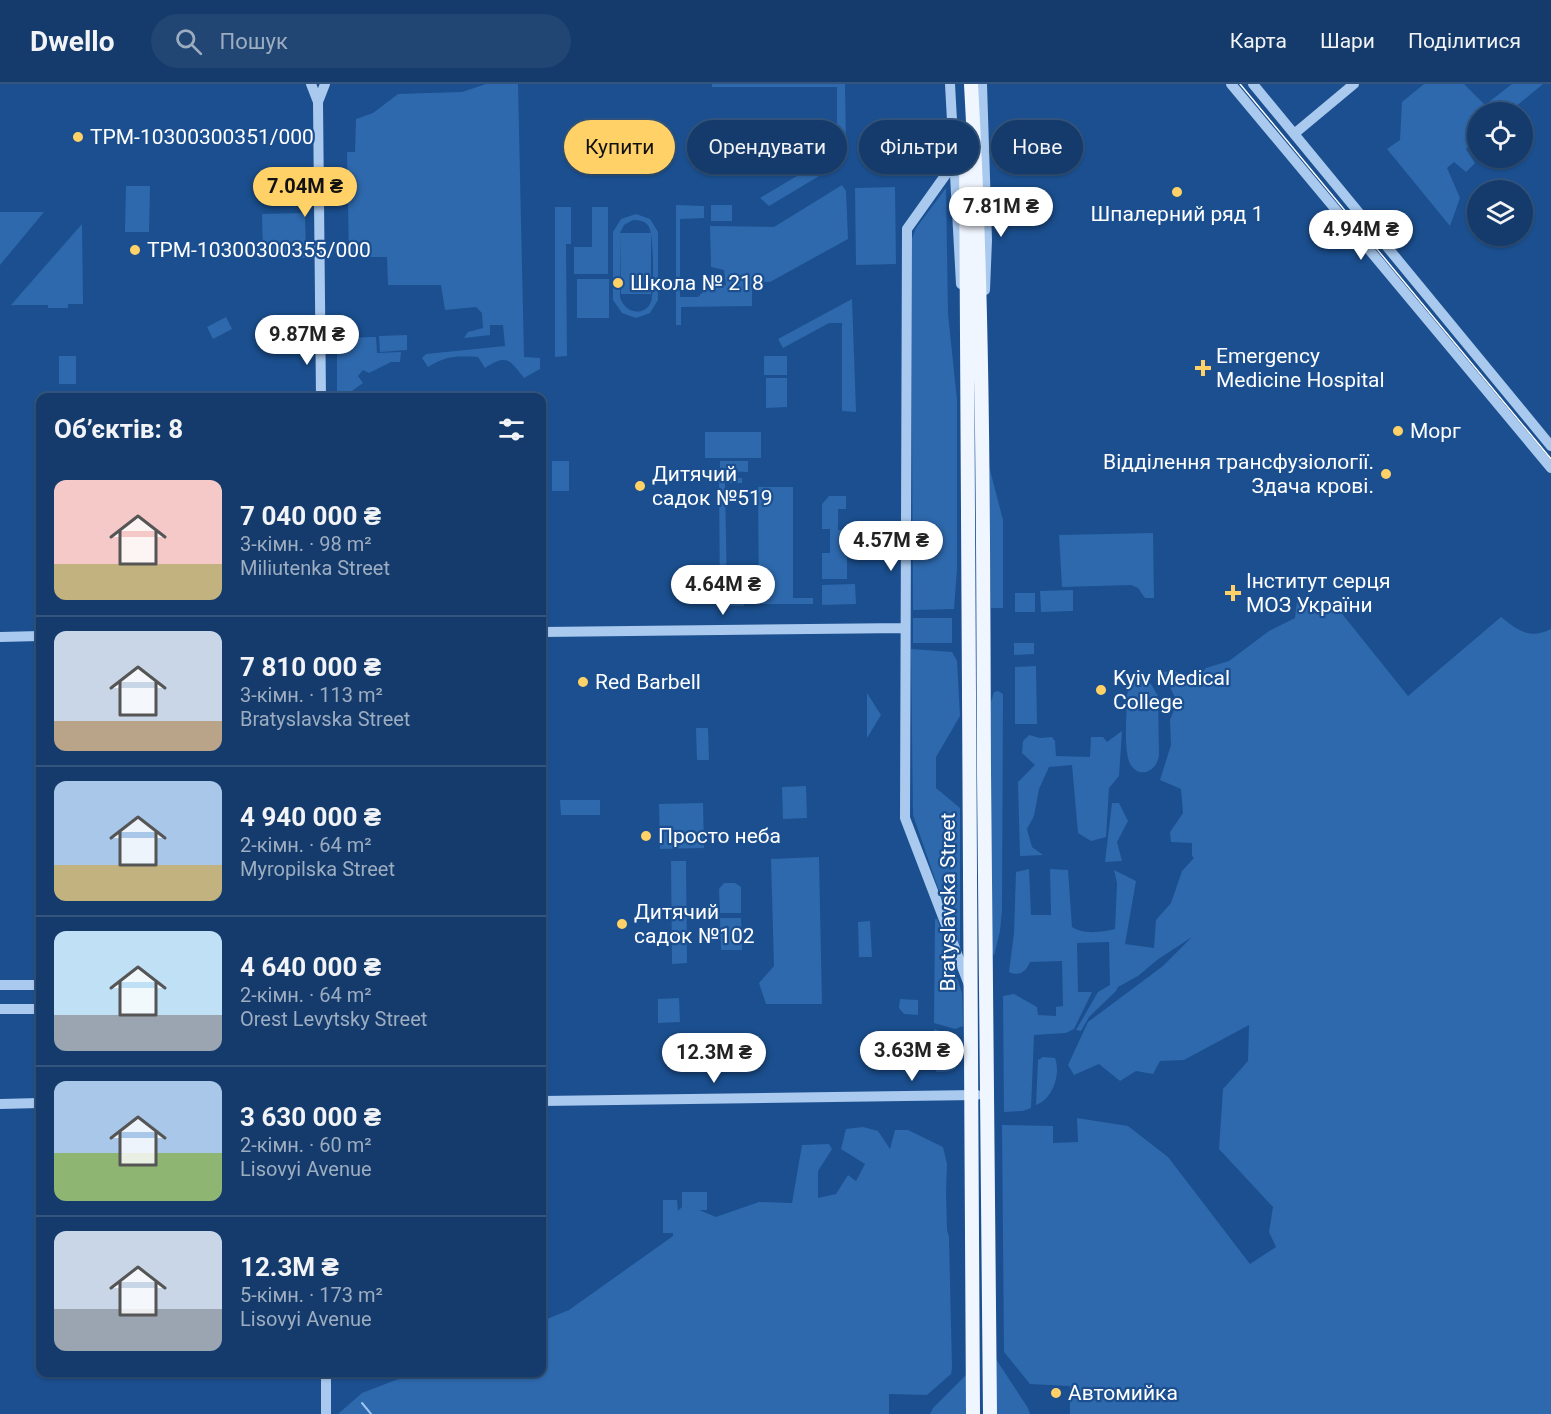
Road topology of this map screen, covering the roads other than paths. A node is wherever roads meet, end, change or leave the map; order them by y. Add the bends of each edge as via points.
1 (311, 84) edge
2 (325, 84) edge
3 (950, 84) edge
4 (962, 84) edge
5 (971, 84) edge
6 (982, 84) edge
7 (1231, 84) edge
8 (1253, 84) edge
9 (1354, 84) edge
10 (318, 102) junction
11 (952, 120) edge
12 (966, 120) edge
13 (970, 120) edge
14 (1294, 134) junction
15 (946, 174) edge
16 (955, 174) edge
17 (968, 174) edge
18 (971, 174) edge
19 (966, 390) junction
20 (982, 392) junction
21 (321, 393) edge
22 (1551, 446) edge
23 (1551, 468) edge
24 (905, 628) junction
25 (546, 632) edge
26 (36, 636) edge
27 (0, 637) edge
28 (0, 985) edge
29 (36, 985) edge
30 (970, 988) junction
31 (0, 1009) edge
32 (36, 1009) edge
33 (971, 1095) junction
34 (986, 1095) junction
35 (546, 1101) edge
36 (36, 1103) edge
37 (0, 1104) edge
38 (326, 1377) edge
39 (326, 1409) edge
40 (973, 1414) edge
41 (990, 1414) edge

1 - 10 street
2 - 10 street
3 - 11 street, Bratyslavska Street
4 - 12 main road, Bratyslavska Street
5 - 13 main road, Bratyslavska Street
6 - 20 street, Bratyslavska Street via 987,240
7 - 23 street
8 - 14 street
9 - 14 street
10 - 21 street
14 - 22 street
15 - 24 street via 907,230
16 - 19 street, Bratyslavska Street
17 - 19 main road, Bratyslavska Street
18 - 20 main road, Bratyslavska Street
19 - 30 main road, Bratyslavska Street
20 - 34 main road, Bratyslavska Street
24 - 25 street
24 - 30 street via 904,818
26 - 27 street
28 - 29 street
30 - 33 main road, Bratyslavska Street
31 - 32 street
33 - 34 street
33 - 35 street
33 - 40 main road, Bratyslavska Street
34 - 41 main road, Bratyslavska Street
36 - 37 street
38 - 39 street

